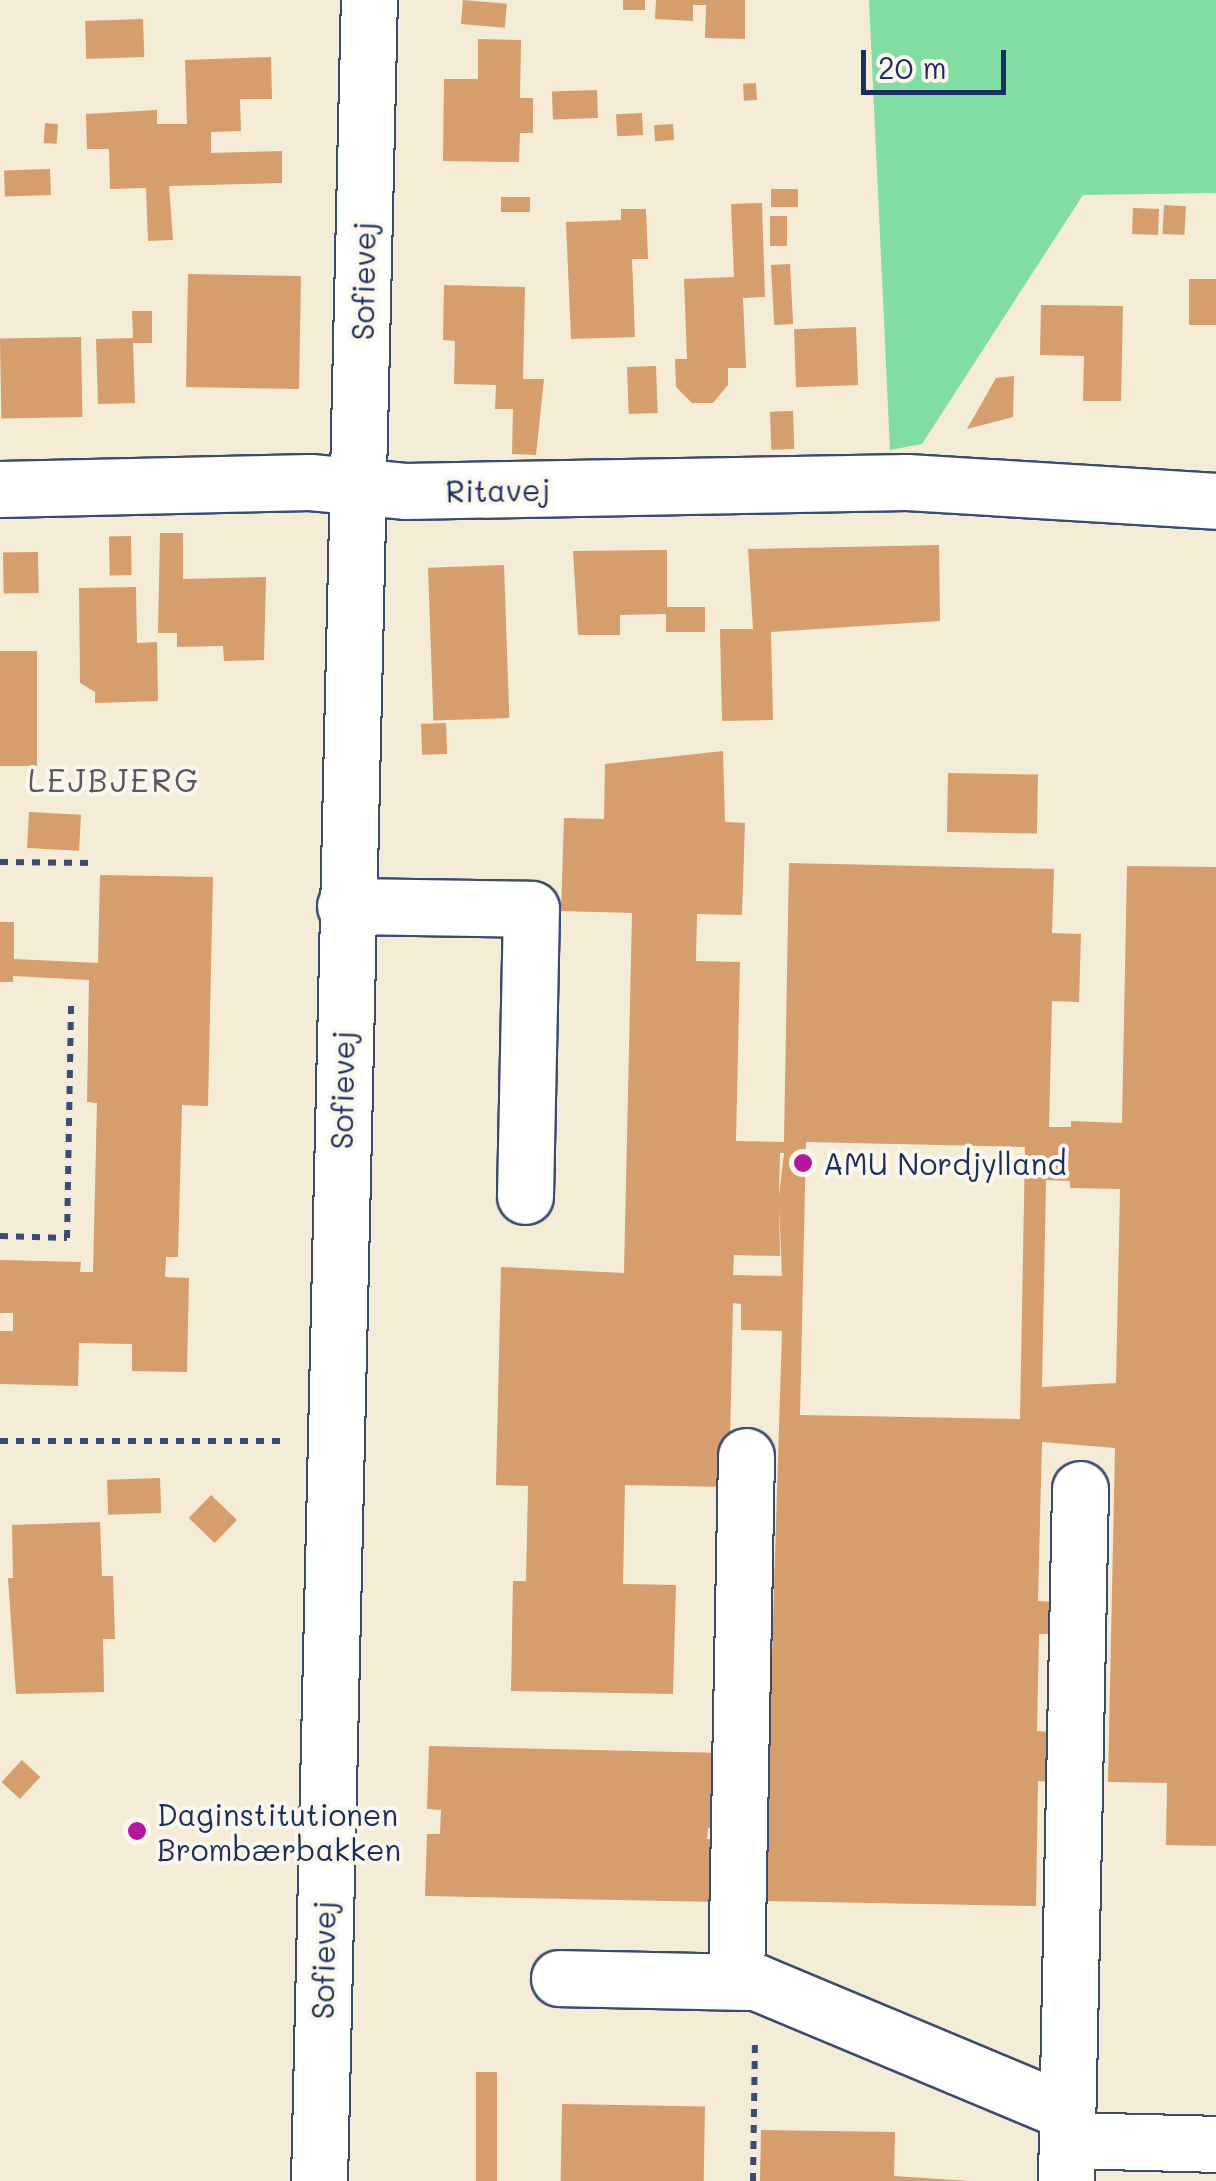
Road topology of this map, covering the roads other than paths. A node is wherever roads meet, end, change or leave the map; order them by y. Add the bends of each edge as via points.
1 (369, 0) edge
2 (359, 486) junction
3 (0, 488) edge
4 (1216, 502) edge
5 (346, 906) junction
6 (525, 1196) dead end
7 (746, 1456) dead end
8 (1080, 1489) dead end
9 (559, 1978) dead end
10 (746, 1981) junction
11 (1067, 2144) edge
12 (1216, 2144) edge
13 (319, 2181) edge

1 - 2 street, Sofievej
2 - 3 street, Ritavej
2 - 4 street, Ritavej via 405,491 996,485
2 - 5 street, Sofievej
5 - 6 street via 530,910
5 - 13 street, Sofievej
7 - 10 street
8 - 11 street
9 - 10 street
10 - 11 street
11 - 12 street

